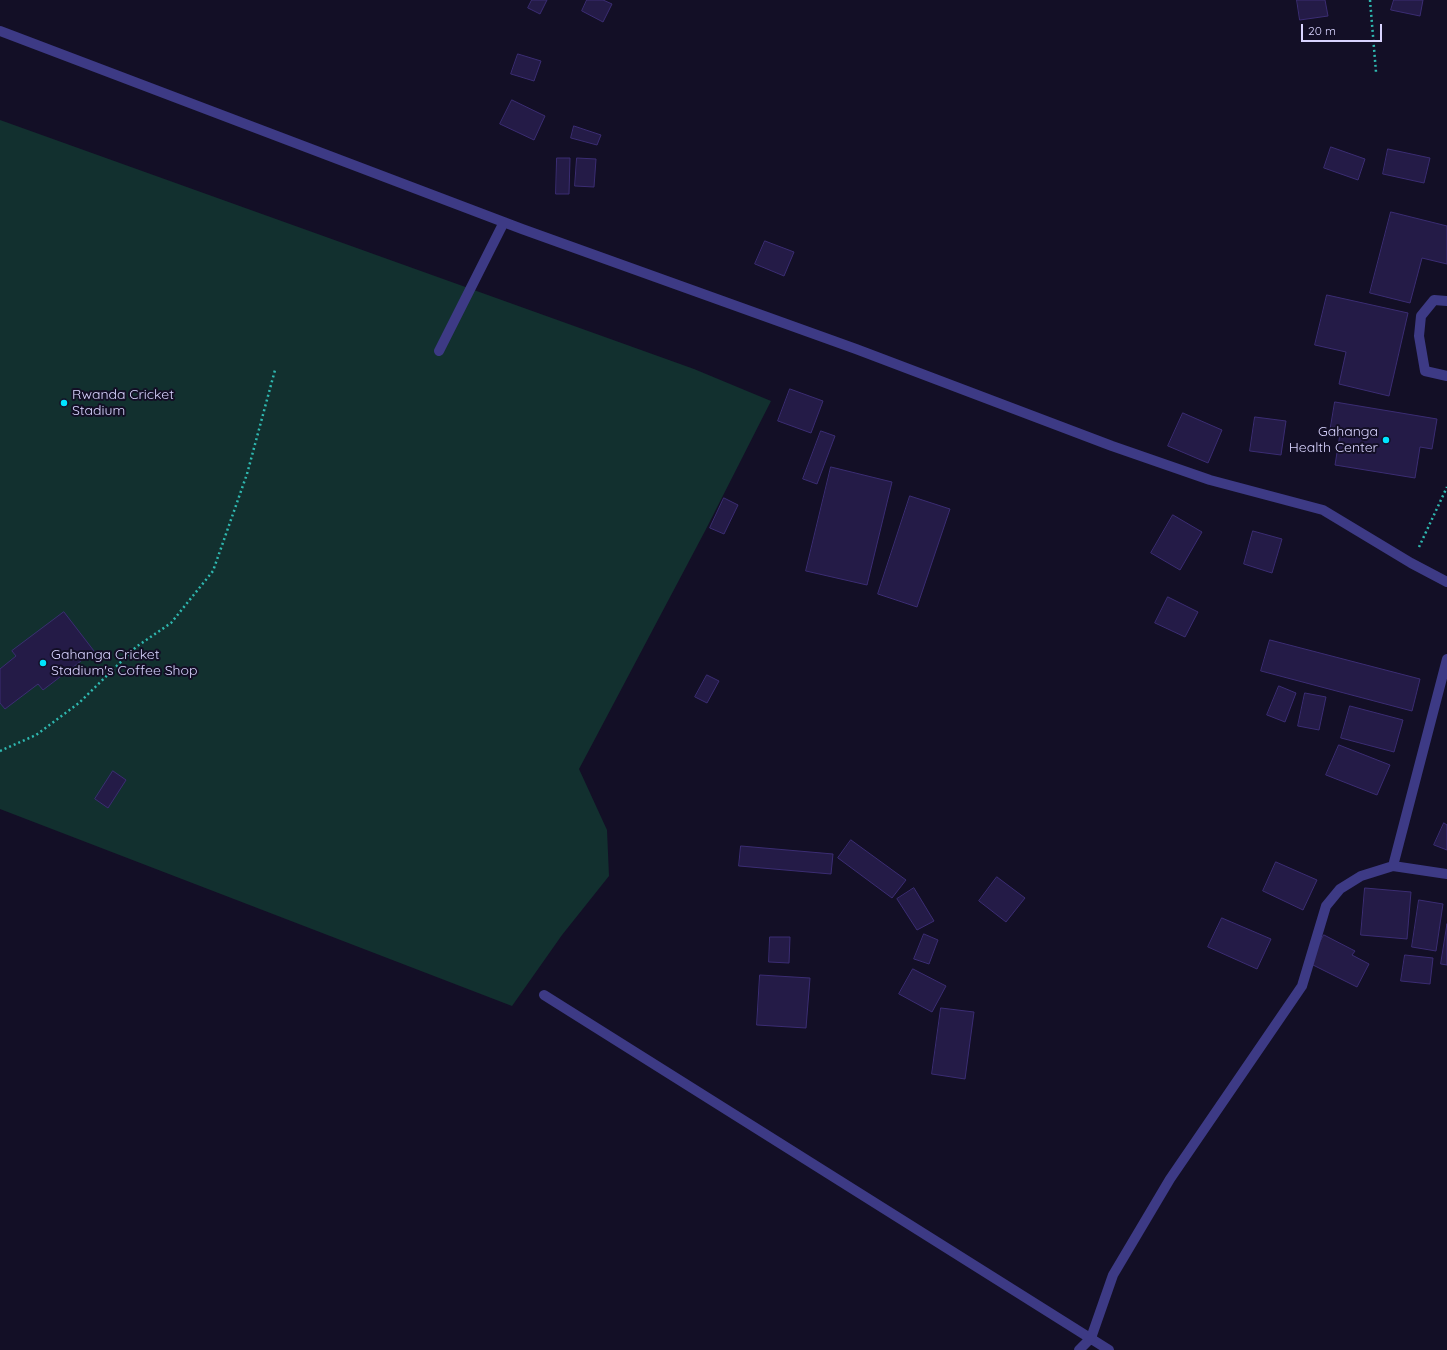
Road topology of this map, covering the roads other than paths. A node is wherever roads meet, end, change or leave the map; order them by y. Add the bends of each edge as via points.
1 (0, 30) edge
2 (504, 222) junction
3 (1447, 300) edge
4 (439, 351) dead end
5 (1447, 376) edge
6 (1447, 582) edge
7 (1447, 659) edge
8 (1393, 866) junction
9 (1447, 874) edge
10 (544, 995) dead end
11 (1091, 1338) junction
12 (1079, 1350) edge
13 (1109, 1350) edge

1 - 2 street
2 - 4 street
2 - 6 street via 856,349 1112,446 1210,480 1324,510 1411,564
3 - 5 street via 1434,300 1421,316 1418,336 1425,371
7 - 8 street
8 - 9 street
8 - 11 street via 1361,876 1340,889 1326,906 1302,986 1170,1179 1113,1275
10 - 11 street
11 - 12 street
11 - 13 street

